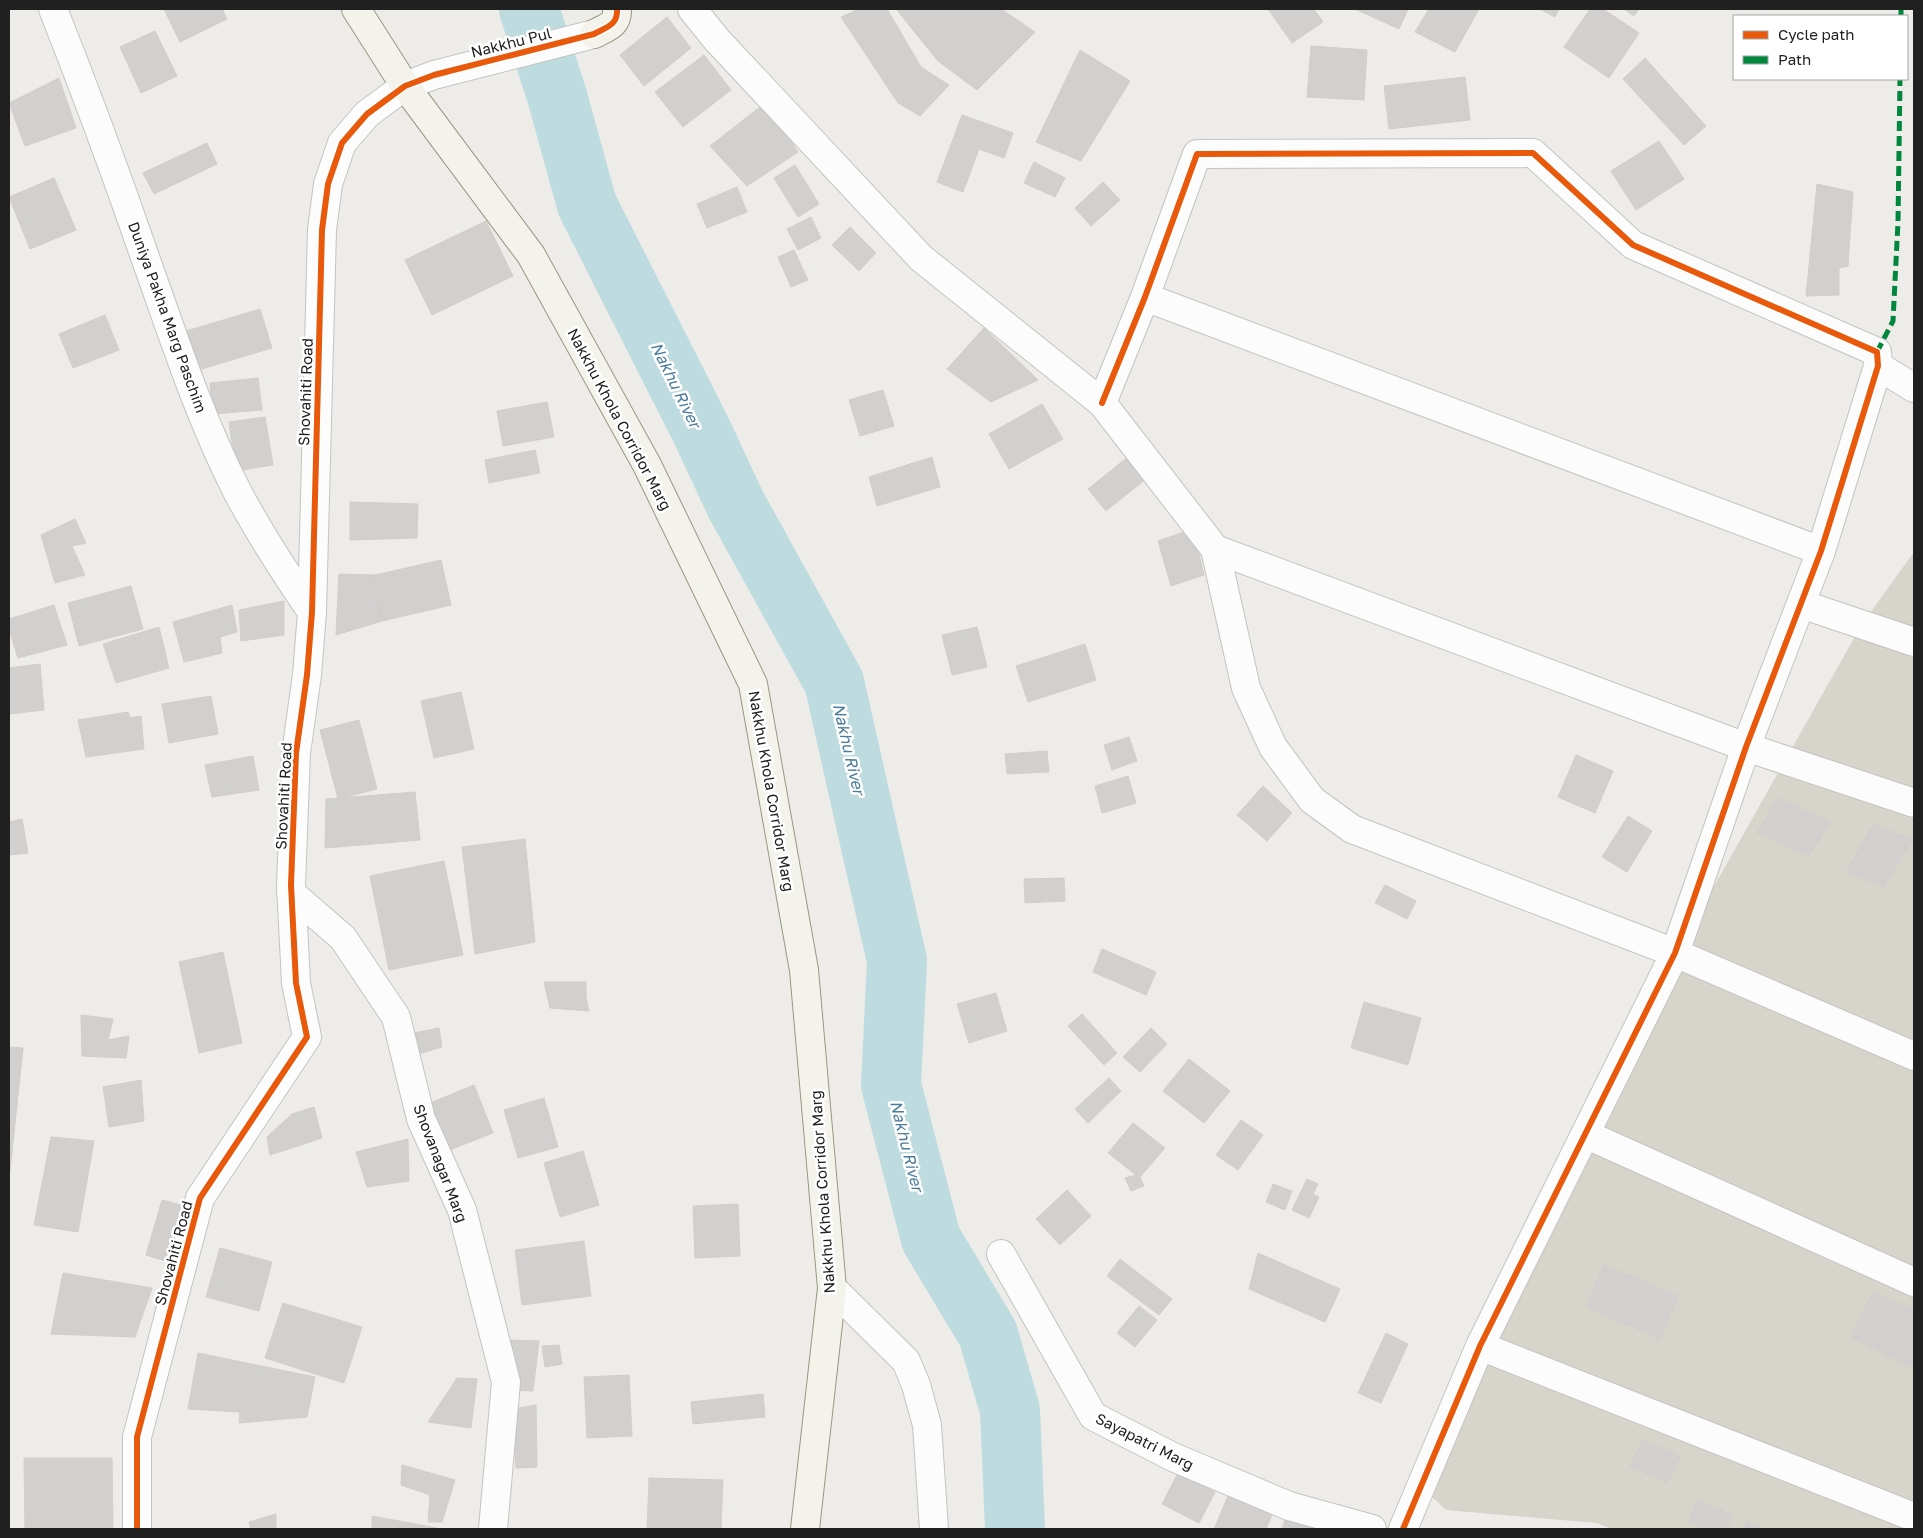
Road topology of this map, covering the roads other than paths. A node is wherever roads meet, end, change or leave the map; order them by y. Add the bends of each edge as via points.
1 (53, 9) edge
2 (356, 9) edge
3 (617, 9) edge
4 (692, 9) edge
5 (434, 75) joint
6 (405, 86) junction
7 (1145, 297) junction
8 (1878, 366) junction
9 (1914, 388) edge
10 (1102, 403) junction
11 (1215, 549) junction
12 (1821, 552) junction
13 (1800, 604) junction
14 (312, 612) junction
15 (1914, 642) edge
16 (1746, 747) junction
17 (1914, 803) edge
18 (291, 893) junction
19 (1675, 953) junction
20 (1914, 1056) edge
21 (1585, 1134) junction
22 (1001, 1254) dead end
23 (1914, 1282) edge
24 (832, 1288) junction
25 (1480, 1346) junction
26 (1914, 1518) edge
27 (137, 1529) edge
28 (493, 1529) edge
29 (805, 1529) edge
30 (934, 1529) edge
31 (1372, 1529) edge
32 (1403, 1529) edge

1 - 14 street, Duniya Pakha Marg Paschim via 211,432 243,501 277,562
2 - 6 street, Nakkhu Khola Corridor Marg
3 - 5 street, Nakkhu Pul via 618,17 612,25 594,34
4 - 10 street via 717,40 921,258
5 - 6 street, Shovahiti Road
6 - 14 street, Shovahiti Road via 367,114 342,143 328,184 322,230
6 - 24 street, Nakkhu Khola Corridor Marg via 531,255 647,465 753,684 804,970
7 - 8 street via 1197,154 1533,153 1633,245 1877,352
7 - 10 street
7 - 12 street
8 - 9 street
8 - 12 street
10 - 11 street
11 - 16 street
11 - 19 street via 1246,688 1273,747 1312,800 1352,829
12 - 13 street
13 - 15 street
13 - 16 street
14 - 18 street, Shovahiti Road via 296,753
16 - 17 street
16 - 19 street
18 - 27 street, Shovahiti Road via 296,983 306,1037 200,1198 137,1437
18 - 28 street, Shovanagar Marg via 343,938 396,1017 421,1118 462,1210 506,1382
19 - 20 street
19 - 21 street
21 - 23 street
21 - 25 street
22 - 31 street, Sayapatri Marg via 1093,1416 1173,1457 1289,1506
24 - 29 street, Nakkhu Khola Corridor Marg
24 - 30 street via 906,1360 926,1425
25 - 26 street
25 - 32 street

